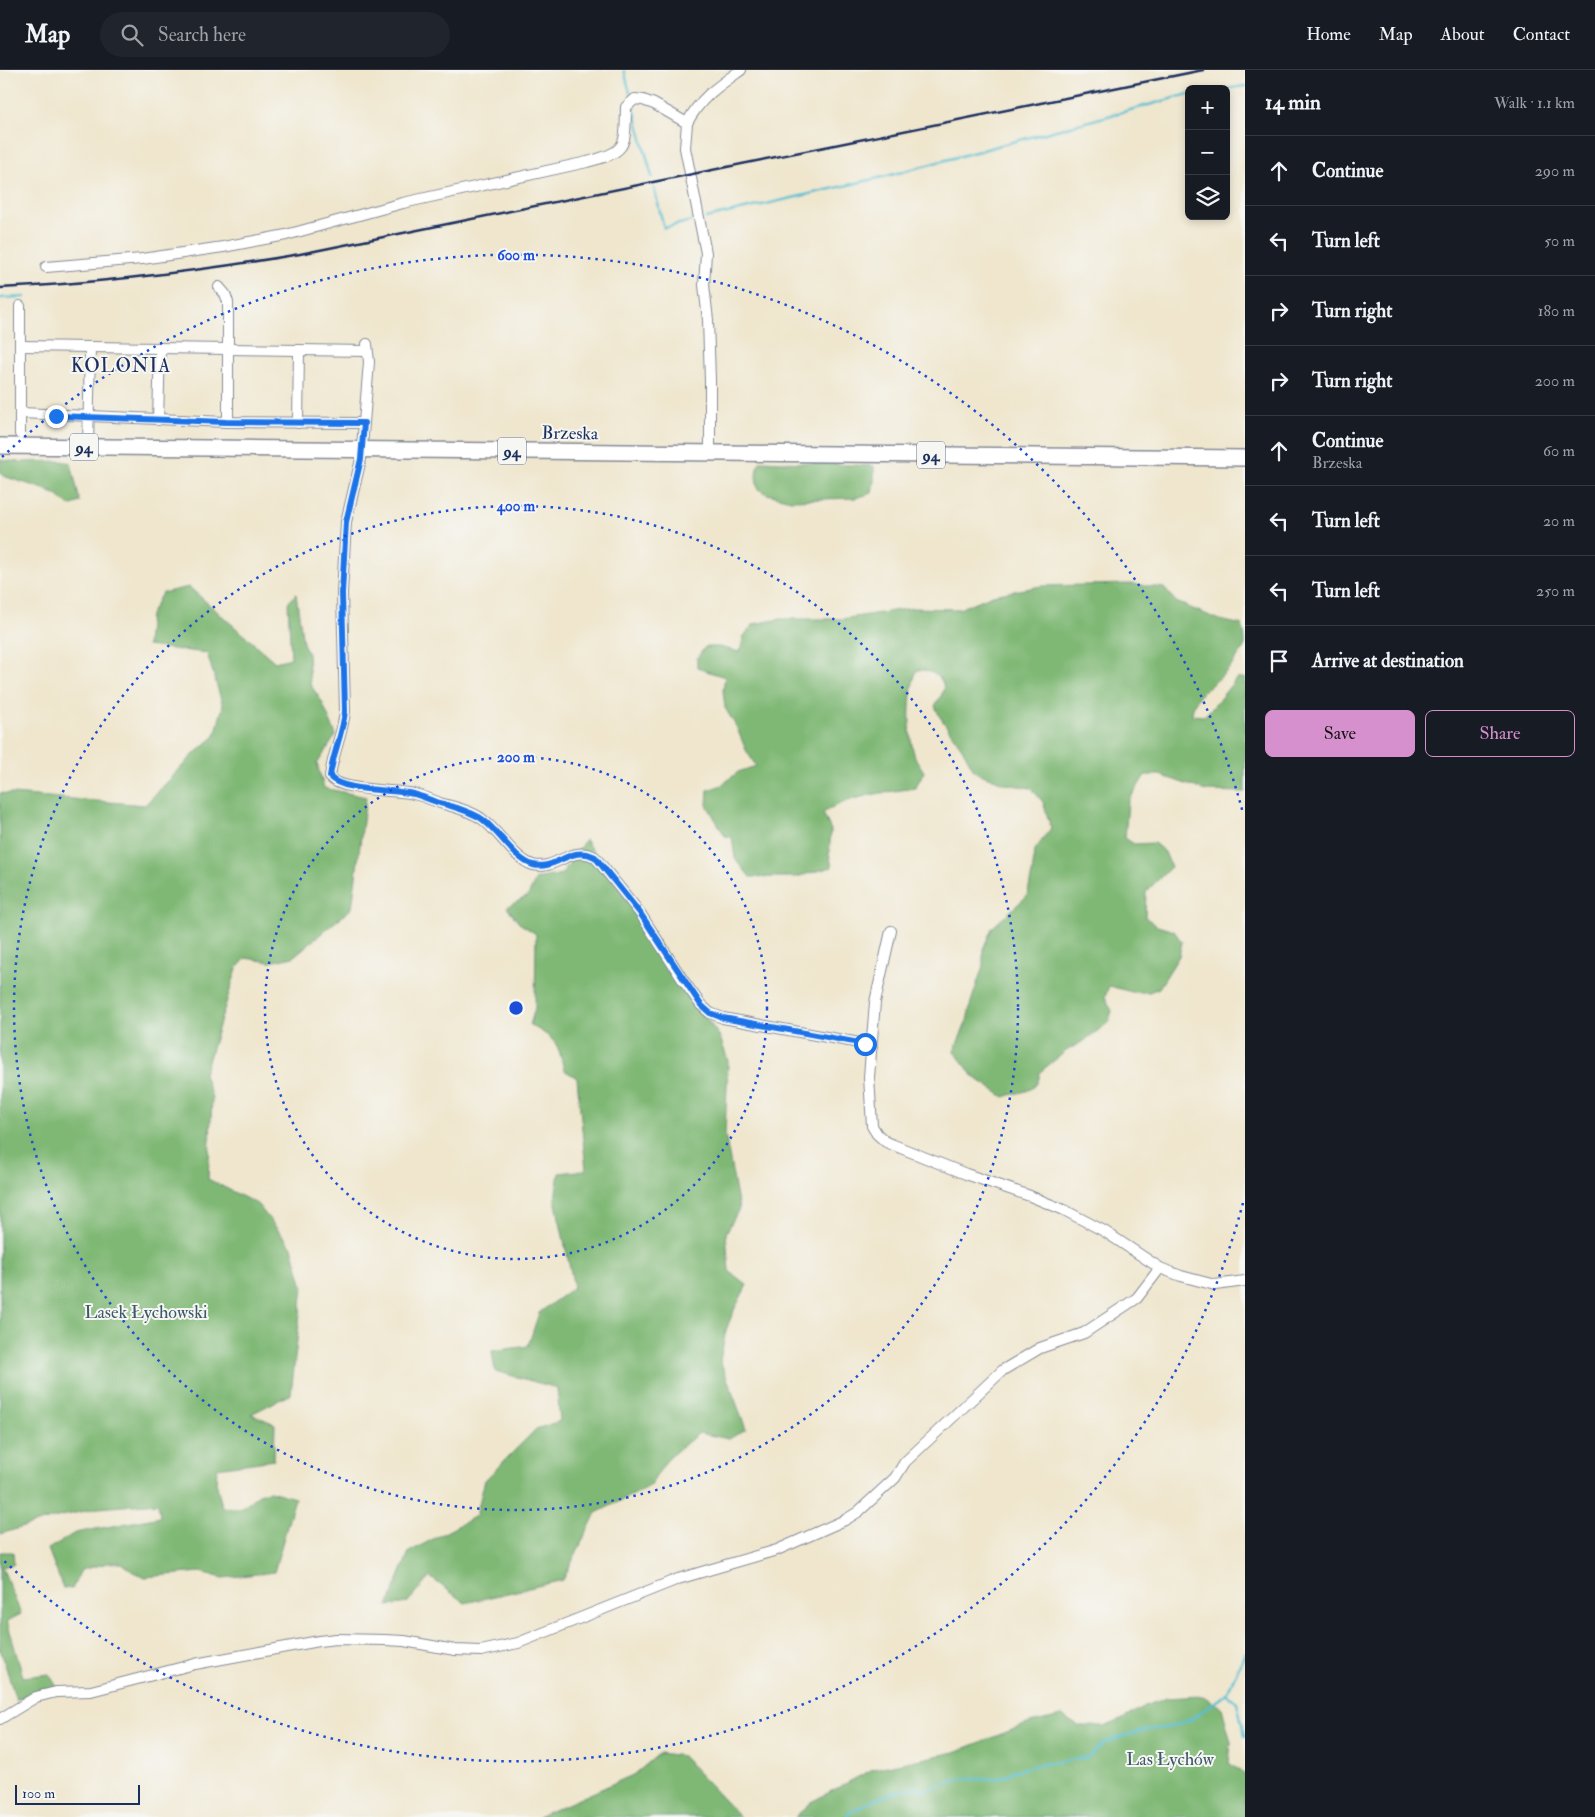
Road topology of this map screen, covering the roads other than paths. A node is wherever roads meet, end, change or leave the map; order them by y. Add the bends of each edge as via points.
1 (740, 70) edge
2 (687, 123) junction
3 (46, 267) dead end
4 (219, 287) dead end
5 (20, 306) dead end
6 (21, 346) junction
7 (90, 347) junction
8 (160, 348) junction
9 (228, 349) junction
10 (299, 350) junction
11 (21, 413) junction
12 (88, 417) junction
13 (158, 420) junction
14 (228, 422) junction
15 (298, 423) junction
16 (364, 423) junction
17 (20, 434) dead end
18 (0, 446) edge
19 (88, 447) junction
20 (362, 450) junction
21 (710, 453) junction
22 (1245, 458) edge
23 (891, 931) dead end
24 (872, 1047) junction
25 (1160, 1268) junction
26 (1245, 1281) edge
27 (0, 1719) edge

1 - 2 street via 705,96
2 - 3 street via 654,104 635,99 626,107 623,144 602,158 403,203 286,235 142,259
2 - 21 street via 685,148 706,253 704,285 708,320
4 - 9 street via 228,302
5 - 6 street
6 - 7 street
6 - 11 street
7 - 8 street
7 - 12 street
8 - 9 street
8 - 13 street
9 - 10 street
9 - 14 street
10 - 15 street
10 - 16 street via 367,348 369,362
11 - 12 street
11 - 17 street
12 - 13 street
12 - 19 street
13 - 14 street
14 - 15 street
15 - 16 street
16 - 20 street
18 - 19 main road, Brzeska / 94
19 - 20 main road, Brzeska / 94
20 - 21 main road, Brzeska / 94
20 - 24 street via 346,522 342,593 345,711 330,770 334,782 362,789 413,794 481,818 524,861 534,865 543,866 574,854 589,854 595,857 640,913 683,980 710,1013
21 - 22 main road, 94
23 - 24 street via 876,1002
24 - 25 street via 870,1118 877,1134 886,1142 1064,1210 1104,1231
25 - 26 street via 1215,1285
25 - 27 street via 1137,1298 1084,1333 1040,1348 1003,1370 905,1462 895,1478 858,1512 777,1550 678,1579 518,1643 481,1651 404,1641 319,1641 195,1664 91,1691 56,1692 36,1697

